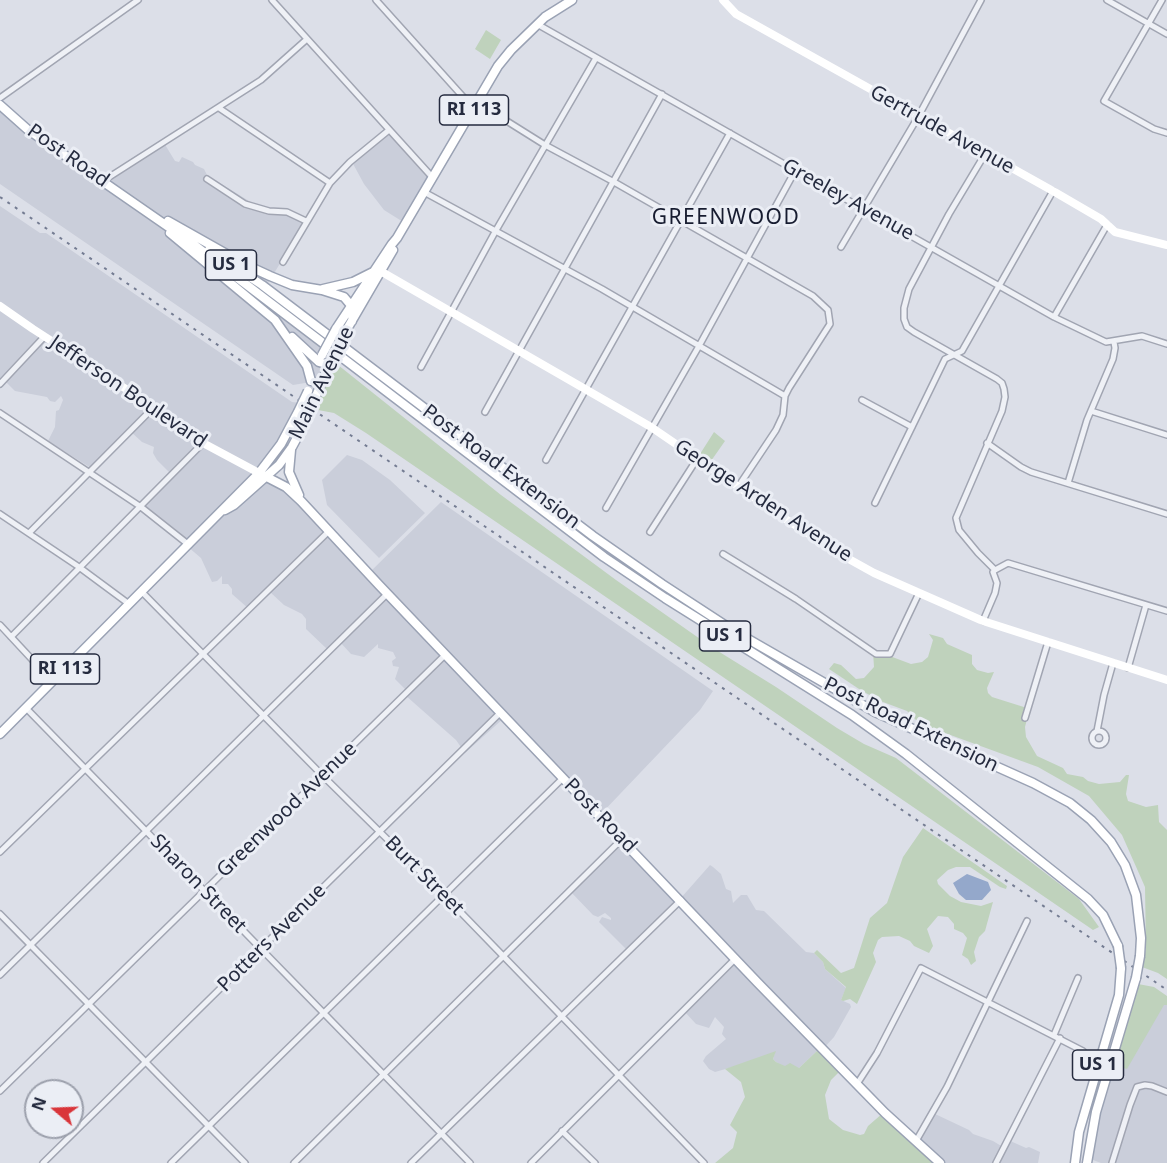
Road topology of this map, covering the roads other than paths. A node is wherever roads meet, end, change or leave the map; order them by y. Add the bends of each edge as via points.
1 (138, 0) edge
2 (272, 0) edge
3 (376, 0) edge
4 (572, 0) edge
5 (723, 0) edge
6 (981, 0) edge
7 (1107, 0) edge
8 (1162, 0) edge
9 (1149, 23) junction
10 (537, 24) junction
11 (1167, 34) edge
12 (307, 39) junction
13 (596, 58) junction
14 (662, 94) junction
15 (0, 98) edge
16 (0, 105) edge
17 (476, 106) junction
18 (219, 108) junction
19 (918, 117) junction
20 (389, 130) junction
21 (730, 133) junction
22 (1167, 133) edge
23 (545, 145) junction
24 (985, 154) junction
25 (795, 171) junction
26 (433, 178) junction
27 (207, 179) dead end
28 (103, 181) junction
29 (614, 182) junction
30 (330, 183) junction
31 (1053, 191) junction
32 (424, 192) junction
33 (138, 206) junction
34 (864, 210) junction
35 (681, 220) junction
36 (306, 221) junction
37 (1107, 225) junction
38 (495, 232) junction
39 (1167, 245) edge
40 (842, 247) dead end
41 (932, 248) junction
42 (749, 258) junction
43 (283, 262) dead end
44 (563, 269) junction
45 (377, 272) junction
46 (999, 286) junction
47 (322, 290) junction
48 (352, 304) junction
49 (0, 306) edge
50 (631, 307) junction
51 (451, 312) junction
52 (1054, 317) junction
53 (274, 320) junction
54 (352, 321) junction
55 (319, 334) junction
56 (44, 337) junction
57 (1114, 342) junction
58 (1167, 344) edge
59 (699, 346) junction
60 (518, 352) junction
61 (953, 355) junction
62 (321, 359) junction
63 (330, 363) junction
64 (421, 367) dead end
65 (311, 381) junction
66 (0, 384) edge
67 (585, 390) junction
68 (785, 396) junction
69 (862, 400) dead end
70 (153, 408) junction
71 (1091, 411) junction
72 (485, 412) dead end
73 (0, 413) edge
74 (651, 427) junction
75 (912, 427) junction
76 (1167, 435) edge
77 (203, 443) junction
78 (987, 443) junction
79 (292, 447) junction
80 (697, 459) junction
81 (546, 460) dead end
82 (90, 472) junction
83 (262, 475) junction
84 (1068, 483) junction
85 (738, 487) junction
86 (301, 501) junction
87 (875, 503) dead end
88 (141, 507) junction
89 (606, 508) dead end
90 (0, 514) edge
91 (1167, 514) edge
92 (329, 531) junction
93 (650, 532) dead end
94 (29, 533) junction
95 (189, 545) junction
96 (723, 554) dead end
97 (79, 567) junction
98 (994, 570) junction
99 (142, 592) junction
100 (919, 593) junction
101 (387, 594) junction
102 (129, 604) junction
103 (1146, 605) junction
104 (1167, 611) edge
105 (983, 621) junction
106 (0, 625) edge
107 (12, 638) junction
108 (1048, 642) junction
109 (204, 653) junction
110 (446, 655) junction
111 (1113, 663) junction
112 (1128, 668) junction
113 (1167, 680) edge
114 (52, 682) junction
115 (26, 708) junction
116 (500, 713) junction
117 (264, 715) junction
118 (1025, 718) dead end
119 (1097, 731) dead end
120 (0, 734) edge
121 (86, 769) junction
122 (322, 775) junction
123 (563, 778) junction
124 (146, 831) junction
125 (380, 832) junction
126 (622, 839) junction
127 (0, 852) edge
128 (205, 891) junction
129 (444, 895) junction
130 (681, 900) junction
131 (0, 914) edge
132 (1027, 921) dead end
133 (30, 945) junction
134 (261, 948) junction
135 (503, 957) junction
136 (735, 959) junction
137 (0, 975) edge
138 (1078, 978) dead end
139 (988, 1002) junction
140 (89, 1004) junction
141 (324, 1013) junction
142 (561, 1016) junction
143 (1054, 1035) junction
144 (1060, 1038) junction
145 (1083, 1051) dead end
146 (146, 1062) junction
147 (384, 1074) junction
148 (619, 1075) junction
149 (857, 1084) junction
150 (0, 1091) edge
151 (1167, 1092) edge
152 (209, 1126) junction
153 (562, 1131) junction
154 (442, 1134) junction
155 (916, 1141) junction
156 (43, 1163) edge
157 (171, 1163) edge
158 (245, 1163) edge
159 (294, 1163) edge
160 (411, 1163) edge
161 (470, 1163) edge
162 (531, 1163) edge
163 (595, 1163) edge
164 (704, 1163) edge
165 (940, 1163) edge
166 (996, 1163) edge
167 (1075, 1163) edge
168 (1087, 1163) edge
169 (1112, 1163) edge

1 - 15 street
2 - 12 street
3 - 17 street
4 - 10 main road, Main Avenue / RI 113
5 - 19 street, Gertrude Avenue via 736,14
6 - 19 street
7 - 9 street
8 - 9 street
9 - 11 street
9 - 22 street via 1104,100
10 - 13 street, Greeley Avenue
10 - 17 main road, Main Avenue / RI 113 via 498,66
12 - 18 street via 261,81
12 - 20 street
13 - 14 street, Greeley Avenue
13 - 23 street
14 - 21 street, Greeley Avenue
14 - 29 street
16 - 28 main road, Post Road / US 1 via 27,129
17 - 23 street
17 - 26 main road, Main Avenue / RI 113
18 - 28 street
18 - 30 street
19 - 24 street, Gertrude Avenue
19 - 34 street
20 - 26 street
20 - 30 street
21 - 25 street, Greeley Avenue
21 - 35 street
23 - 29 street
23 - 38 street
24 - 31 street, Gertrude Avenue
24 - 41 street
25 - 34 street, Greeley Avenue
25 - 42 street
26 - 32 main road, Main Avenue / RI 113
27 - 36 street via 245,204 288,212
28 - 33 main road, Post Road / US 1
29 - 35 street
29 - 44 street
30 - 36 street
31 - 37 street, Gertrude Avenue
31 - 46 street
32 - 38 street
32 - 45 main road, Main Avenue / RI 113
33 - 47 main road via 270,276
33 - 53 main road
33 - 55 main road, Post Road / US 1 via 217,255
34 - 40 street
34 - 41 street, Greeley Avenue
35 - 42 street
35 - 50 street
36 - 43 street
37 - 39 street, Gertrude Avenue via 1115,232
37 - 52 street
38 - 44 street
38 - 51 street
41 - 46 street, Greeley Avenue
41 - 61 street via 909,290 904,319 907,327
42 - 59 street
42 - 68 street via 813,296 824,304 830,316 825,334
44 - 50 street
44 - 60 street
45 - 47 main road
45 - 48 main road, Main Avenue / RI 113
45 - 51 street, George Arden Avenue
45 - 54 main road, Main Avenue / RI 113
46 - 52 street, Greeley Avenue
46 - 61 street via 962,351
47 - 48 main road
48 - 54 main road
48 - 62 main road, Main Avenue / RI 113, bridge
49 - 56 street, Jefferson Boulevard
50 - 59 street
50 - 67 street
51 - 60 street, George Arden Avenue
51 - 64 street
52 - 57 street, Greeley Avenue via 1106,342
53 - 62 main road
53 - 65 main road via 306,364
54 - 63 main road, Main Avenue / RI 113, bridge
55 - 167 main road, Post Road Extension / US 1, bridge via 604,557 852,715 906,754 1103,915 1118,946 1119,995 1079,1132
55 - 168 main road, Post Road Extension / US 1, bridge via 593,536 734,631 875,712 1033,783 1070,803 1091,820 1125,865 1136,895 1141,938 1136,978 1096,1112
56 - 66 street
56 - 70 street, Jefferson Boulevard
57 - 58 street via 1143,336
57 - 71 street via 1115,353
59 - 68 street
59 - 74 street
60 - 67 street, George Arden Avenue
60 - 72 street
61 - 75 street via 945,359
61 - 78 street via 1002,382 1002,411
62 - 63 main road
62 - 65 main road, Main Avenue / RI 113
63 - 79 main road, Main Avenue / RI 113, bridge
65 - 83 main road, Main Avenue / RI 113, bridge
67 - 74 street, George Arden Avenue
67 - 81 street
68 - 85 street via 783,416 776,430
69 - 75 street
70 - 77 street, Jefferson Boulevard
70 - 82 street
71 - 76 street
71 - 84 street
73 - 82 street
74 - 80 street, George Arden Avenue
74 - 89 street
75 - 87 street
77 - 83 street, Jefferson Boulevard
77 - 88 street
78 - 84 street via 1021,467
78 - 98 street via 956,524
79 - 83 main road, Main Avenue / RI 113 via 279,465
79 - 86 main road via 289,472
80 - 85 street, George Arden Avenue
80 - 93 street
82 - 88 street
82 - 94 street
83 - 86 main road, Post Road via 286,487
83 - 95 main road, Main Avenue / RI 113
84 - 91 street
85 - 100 street, George Arden Avenue via 838,553
86 - 92 main road, Post Road
88 - 95 street
88 - 97 street
90 - 94 street
92 - 101 main road, Post Road
92 - 109 street
94 - 97 street
95 - 99 main road, Main Avenue / RI 113
96 - 100 street via 876,654 890,654
97 - 102 street
97 - 107 street
98 - 103 street via 1008,563
98 - 105 street via 995,593
99 - 102 main road, Main Avenue / RI 113
99 - 109 street, Burt Street
100 - 105 street, George Arden Avenue
101 - 110 main road, Post Road
101 - 117 street
102 - 114 main road, Main Avenue / RI 113
103 - 104 street
103 - 112 street
105 - 108 street, George Arden Avenue
106 - 107 street
107 - 114 street
108 - 111 street, George Arden Avenue
108 - 118 street
109 - 117 street, Burt Street
109 - 121 street
110 - 116 main road, Post Road
110 - 122 street, Greenwood Avenue
111 - 112 street, George Arden Avenue
111 - 119 street
112 - 113 street, George Arden Avenue
114 - 115 main road, Main Avenue / RI 113
115 - 120 main road, Main Avenue / RI 113
115 - 121 street, Sharon Street
116 - 123 main road, Post Road
116 - 125 street, Potters Avenue
117 - 122 street, Burt Street
117 - 124 street
121 - 124 street, Sharon Street
121 - 127 street
122 - 125 street, Burt Street
122 - 128 street, Greenwood Avenue
123 - 126 main road, Post Road
123 - 129 street
124 - 128 street, Sharon Street
124 - 133 street
125 - 129 street, Burt Street
125 - 134 street, Potters Avenue
126 - 130 main road, Post Road
126 - 135 street
128 - 134 street, Sharon Street
128 - 140 street, Greenwood Avenue
129 - 135 street, Burt Street
129 - 141 street
130 - 136 main road, Post Road
130 - 142 street
131 - 133 street
132 - 139 street
133 - 137 street
133 - 140 street
134 - 141 street, Sharon Street
134 - 146 street, Potters Avenue
135 - 142 street, Burt Street
135 - 147 street
136 - 148 street
136 - 149 main road, Post Road
138 - 143 street
139 - 143 street
139 - 149 street via 921,968
139 - 155 street via 947,1088
140 - 146 street
140 - 150 street, Greenwood Avenue
141 - 147 street, Sharon Street
141 - 152 street
142 - 148 street, Burt Street
142 - 154 street
143 - 144 street
144 - 145 street
144 - 166 street
146 - 152 street
146 - 156 street, Potters Avenue
147 - 154 street, Sharon Street
147 - 159 street
148 - 153 street
148 - 164 street, Burt Street
149 - 155 main road, Post Road
151 - 169 street via 1145,1085 1137,1087
152 - 157 street
152 - 158 street
153 - 162 street
153 - 163 street
154 - 160 street
154 - 161 street, Sharon Street
155 - 165 main road, Post Road

